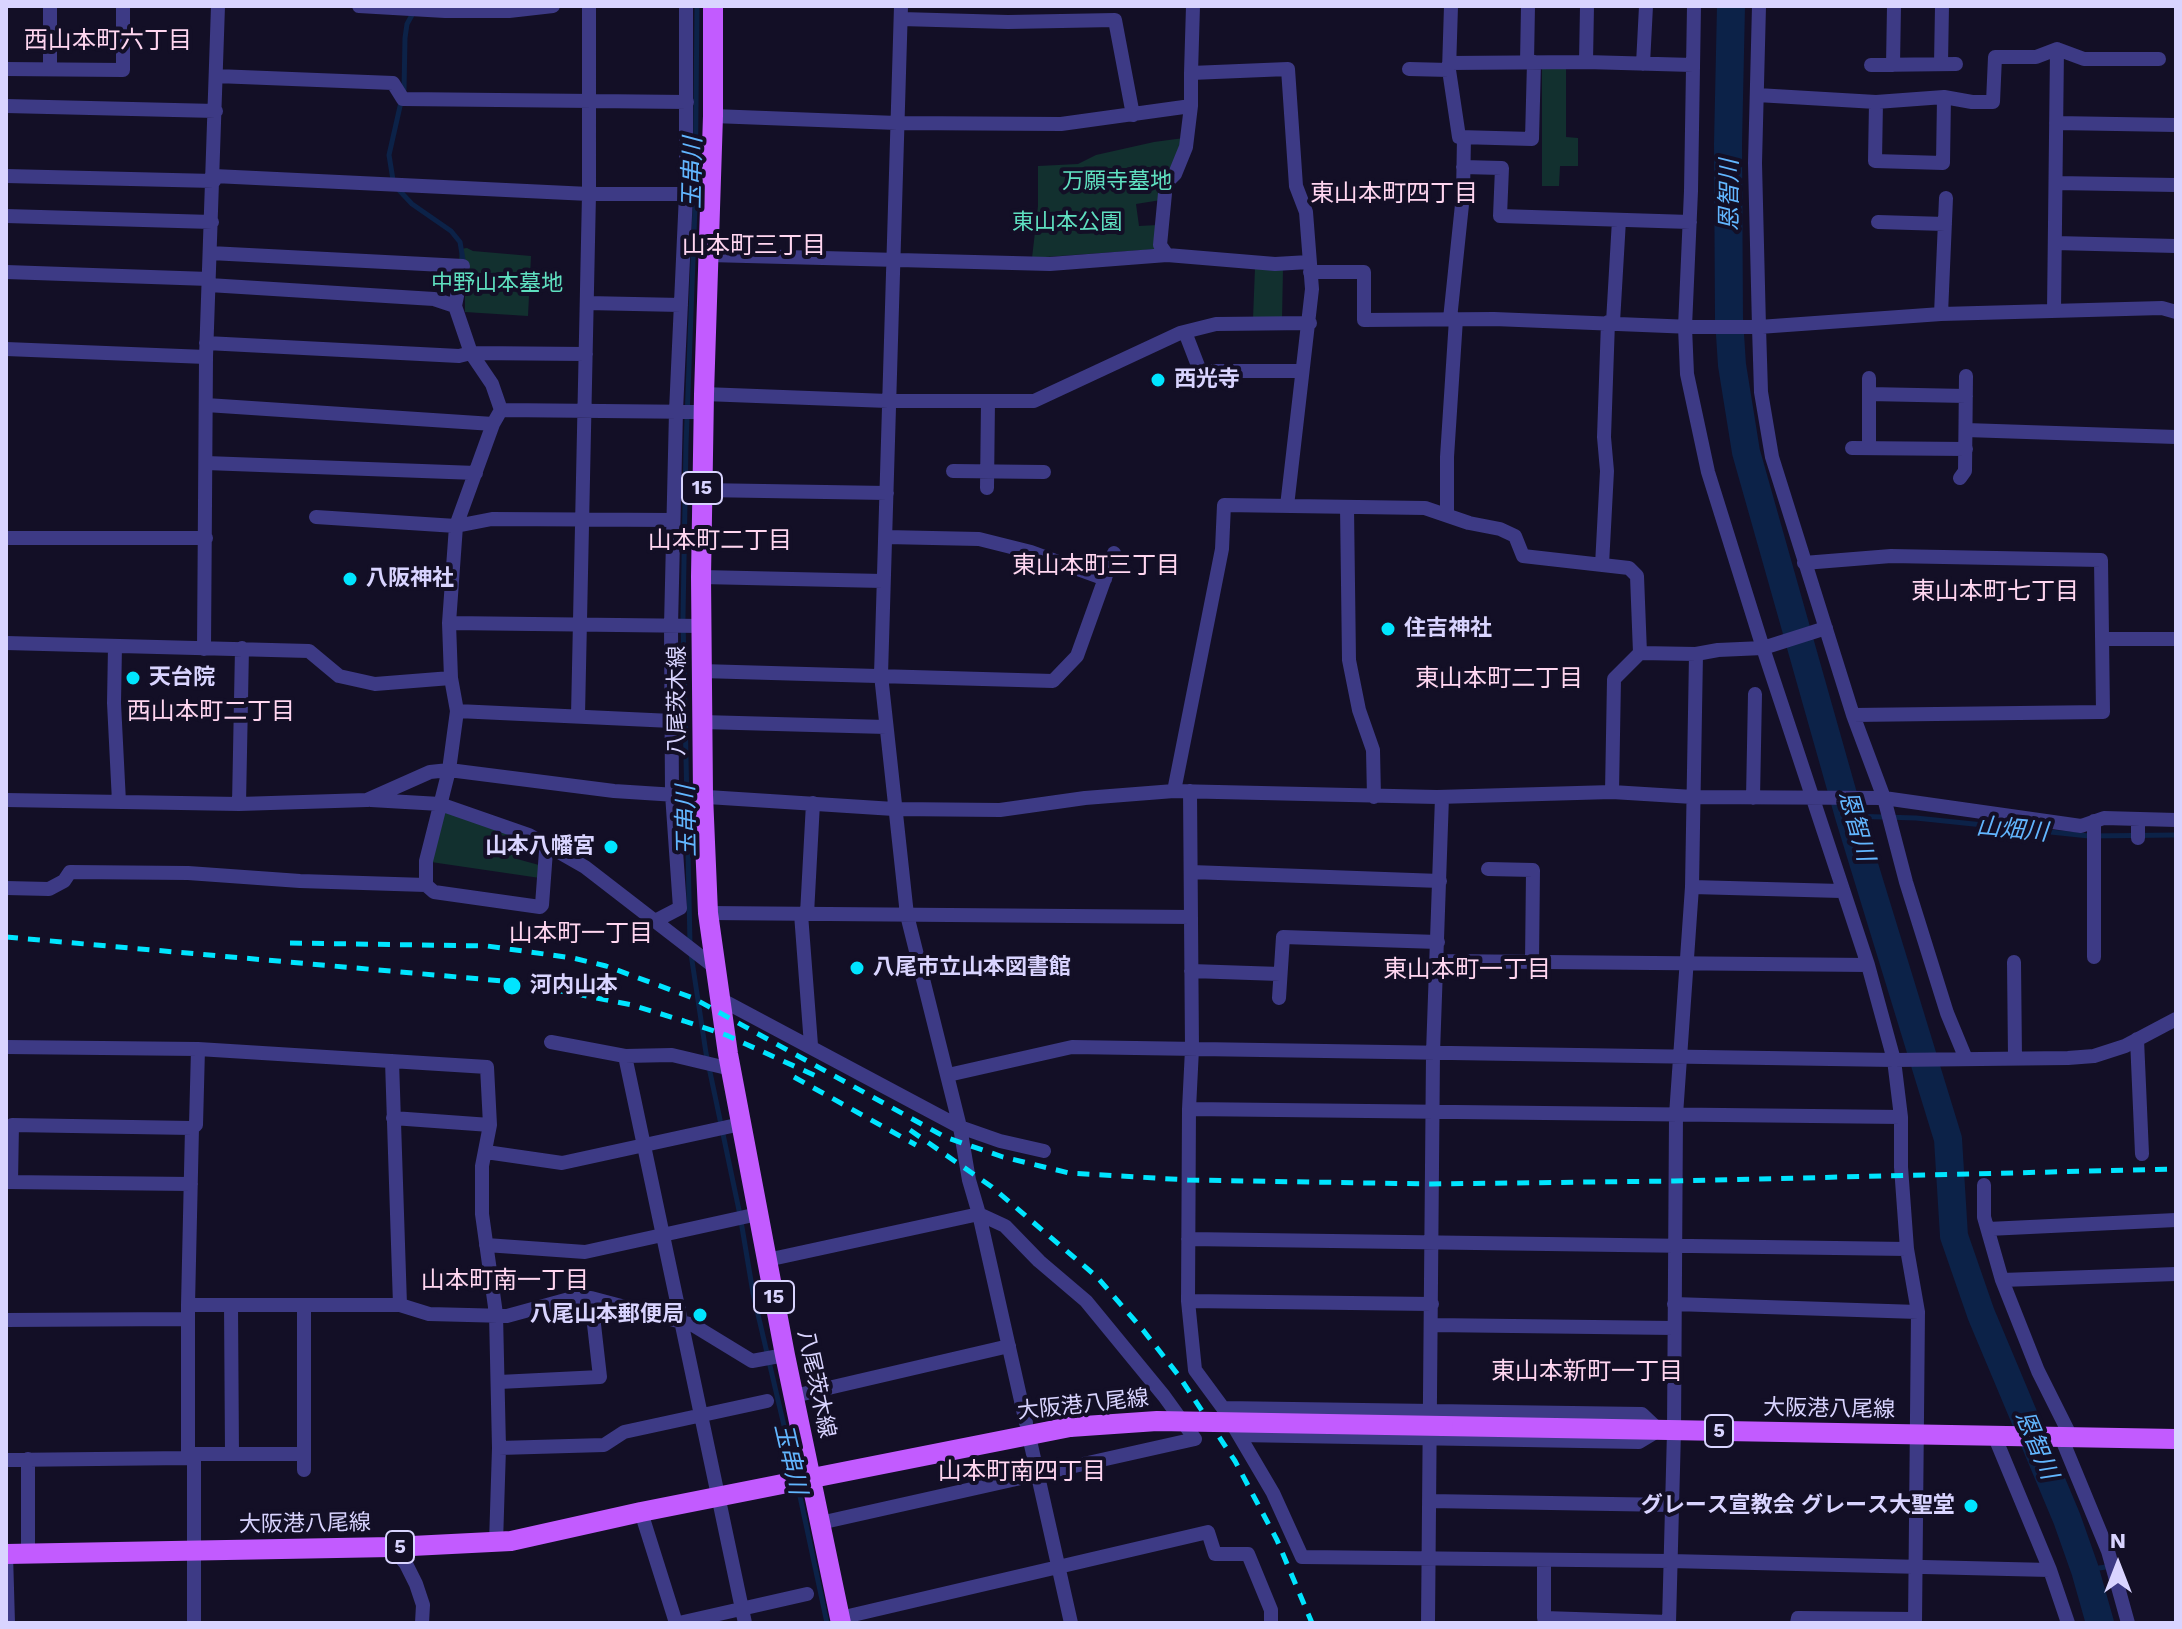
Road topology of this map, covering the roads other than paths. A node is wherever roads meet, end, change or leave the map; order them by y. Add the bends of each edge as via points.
1 (50, 6) edge
2 (123, 6) edge
3 (218, 6) edge
4 (359, 6) edge
5 (553, 6) edge
6 (589, 6) edge
7 (686, 6) edge
8 (713, 6) edge
9 (1193, 6) edge
10 (1451, 6) edge
11 (1528, 6) edge
12 (1587, 6) edge
13 (1646, 6) edge
14 (1694, 6) edge
15 (1759, 6) edge
16 (1894, 6) edge
17 (1942, 6) edge
18 (480, 8) edge
19 (901, 12) edge
20 (2057, 49) junction
21 (2159, 59) dead end
22 (1531, 62) junction
23 (1586, 62) junction
24 (1643, 64) junction
25 (1693, 65) junction
26 (1871, 65) dead end
27 (1893, 65) junction
28 (1449, 66) junction
29 (6, 69) edge
30 (50, 69) junction
31 (1409, 69) dead end
32 (1191, 73) junction
33 (216, 76) junction
34 (1757, 95) junction
35 (1944, 97) junction
36 (590, 100) junction
37 (687, 102) junction
38 (1876, 102) junction
39 (6, 106) edge
40 (1191, 106) junction
41 (216, 111) junction
42 (1133, 115) junction
43 (713, 116) junction
44 (897, 123) junction
45 (2056, 123) junction
46 (2176, 125) edge
47 (1464, 137) junction
48 (1463, 167) junction
49 (6, 176) edge
50 (214, 179) junction
51 (2056, 183) junction
52 (2176, 185) edge
53 (589, 194) junction
54 (697, 194) junction
55 (1946, 198) dead end
56 (6, 216) edge
57 (1619, 220) junction
58 (212, 222) junction
59 (1690, 222) junction
60 (1878, 222) dead end
61 (1945, 224) junction
62 (2055, 243) junction
63 (2176, 246) edge
64 (210, 253) junction
65 (709, 255) junction
66 (1167, 255) junction
67 (893, 261) junction
68 (1310, 267) junction
69 (6, 272) edge
70 (209, 282) junction
71 (587, 303) junction
72 (681, 305) junction
73 (455, 306) junction
74 (2054, 311) junction
75 (2176, 312) edge
76 (1941, 314) junction
77 (1453, 319) junction
78 (1610, 322) junction
79 (1310, 323) junction
80 (1688, 327) junction
81 (1756, 327) junction
82 (1185, 332) junction
83 (6, 349) edge
84 (206, 350) junction
85 (471, 353) junction
86 (586, 354) junction
87 (1302, 371) junction
88 (1966, 376) dead end
89 (1869, 378) dead end
90 (1869, 394) junction
91 (1966, 396) junction
92 (888, 401) junction
93 (988, 401) junction
94 (206, 405) junction
95 (692, 408) junction
96 (501, 410) junction
97 (585, 410) junction
98 (493, 424) junction
99 (1966, 430) junction
100 (2176, 437) edge
101 (1852, 448) dead end
102 (1869, 448) junction
103 (1966, 449) junction
104 (206, 463) junction
105 (953, 471) dead end
106 (988, 472) junction
107 (1044, 472) dead end
108 (476, 473) junction
109 (1960, 478) dead end
110 (987, 488) dead end
111 (702, 490) junction
112 (887, 493) junction
113 (1287, 506) junction
114 (1347, 507) junction
115 (1447, 515) junction
116 (316, 517) dead end
117 (582, 519) junction
118 (673, 520) junction
119 (456, 526) junction
120 (886, 537) junction
121 (6, 538) edge
122 (206, 538) junction
123 (1114, 553) dead end
124 (1804, 563) junction
125 (1602, 565) junction
126 (701, 577) junction
127 (1105, 579) junction
128 (883, 581) junction
129 (449, 623) junction
130 (580, 624) junction
131 (684, 626) junction
132 (1823, 629) junction
133 (2102, 639) junction
134 (2176, 639) edge
135 (6, 643) edge
136 (115, 646) junction
137 (1766, 647) junction
138 (242, 648) junction
139 (204, 649) junction
140 (1640, 653) junction
141 (1696, 654) junction
142 (701, 671) junction
143 (881, 675) junction
144 (451, 678) junction
145 (1755, 694) dead end
146 (457, 711) junction
147 (1853, 715) junction
148 (578, 716) junction
149 (672, 721) junction
150 (702, 722) junction
151 (886, 727) junction
152 (449, 770) junction
153 (1174, 791) junction
154 (1190, 791) junction
155 (1612, 792) junction
156 (675, 794) junction
157 (699, 794) junction
158 (1374, 797) junction
159 (1442, 797) junction
160 (1693, 797) junction
161 (1753, 798) junction
162 (1816, 799) junction
163 (6, 800) edge
164 (367, 800) junction
165 (119, 802) junction
166 (813, 803) junction
167 (239, 804) junction
168 (440, 804) junction
169 (1884, 807) junction
170 (894, 809) junction
171 (2176, 820) edge
172 (2094, 830) junction
173 (550, 845) junction
174 (1488, 869) dead end
175 (1191, 872) junction
176 (1440, 881) junction
177 (426, 885) junction
178 (1692, 887) junction
179 (6, 888) edge
180 (1841, 891) junction
181 (708, 913) junction
182 (804, 914) junction
183 (907, 915) junction
184 (1191, 917) junction
185 (655, 921) junction
186 (1438, 942) junction
187 (2094, 957) dead end
188 (1438, 961) junction
189 (1532, 962) junction
190 (2014, 962) dead end
191 (1686, 964) junction
192 (1868, 965) junction
193 (717, 969) junction
194 (1191, 971) junction
195 (1280, 974) junction
196 (1279, 998) dead end
197 (720, 999) junction
198 (2176, 1019) edge
199 (2137, 1039) junction
200 (551, 1042) dead end
201 (811, 1045) junction
202 (6, 1047) edge
203 (198, 1049) junction
204 (1192, 1049) junction
205 (1433, 1053) junction
206 (625, 1056) junction
207 (1679, 1056) junction
208 (2015, 1058) junction
209 (1966, 1059) junction
210 (1899, 1060) junction
211 (392, 1061) junction
212 (731, 1069) junction
213 (948, 1075) junction
214 (1189, 1109) junction
215 (1432, 1110) junction
216 (1676, 1115) junction
217 (1901, 1117) junction
218 (393, 1118) junction
219 (741, 1124) junction
220 (490, 1125) junction
221 (960, 1127) junction
222 (192, 1128) junction
223 (642, 1146) junction
224 (1044, 1151) dead end
225 (486, 1152) junction
226 (2142, 1154) dead end
227 (8, 1182) edge
228 (191, 1184) junction
229 (1984, 1185) dead end
230 (758, 1214) junction
231 (979, 1214) junction
232 (2176, 1220) edge
233 (1988, 1229) junction
234 (662, 1236) junction
235 (1188, 1239) junction
236 (1432, 1243) junction
237 (486, 1245) junction
238 (1674, 1247) junction
239 (1907, 1249) junction
240 (767, 1260) junction
241 (2176, 1274) edge
242 (2002, 1280) junction
243 (591, 1298) junction
244 (1188, 1301) junction
245 (1432, 1304) junction
246 (1674, 1304) junction
247 (231, 1305) junction
248 (304, 1305) junction
249 (400, 1305) junction
250 (188, 1312) junction
251 (1918, 1312) junction
252 (496, 1314) junction
253 (6, 1320) edge
254 (681, 1322) junction
255 (1432, 1325) junction
256 (1674, 1328) junction
257 (1009, 1346) junction
258 (782, 1356) junction
259 (499, 1382) junction
260 (794, 1396) junction
261 (767, 1401) dead end
262 (1223, 1408) junction
263 (701, 1414) junction
264 (1026, 1423) dead end
265 (1434, 1426) junction
266 (1667, 1430) junction
267 (1239, 1435) junction
268 (1918, 1435) junction
269 (1994, 1435) junction
270 (2066, 1437) junction
271 (2176, 1439) edge
272 (1031, 1445) dead end
273 (499, 1448) junction
274 (191, 1454) junction
275 (232, 1454) junction
276 (304, 1454) junction
277 (28, 1459) junction
278 (6, 1460) edge
279 (304, 1470) dead end
280 (1038, 1476) junction
281 (801, 1481) junction
282 (718, 1497) junction
283 (1429, 1501) junction
284 (1672, 1505) junction
285 (641, 1512) junction
286 (820, 1523) junction
287 (496, 1543) junction
288 (392, 1547) junction
289 (194, 1551) junction
290 (6, 1554) edge
291 (28, 1554) junction
292 (1429, 1558) junction
293 (1544, 1560) junction
294 (1670, 1561) junction
295 (1916, 1567) junction
296 (1059, 1568) junction
297 (2050, 1570) junction
298 (807, 1594) dead end
299 (743, 1616) edge
300 (840, 1621) edge
301 (1915, 1621) edge
302 (1669, 1622) edge
303 (8, 1623) edge
304 (194, 1623) edge
305 (422, 1623) edge
306 (677, 1623) edge
307 (1071, 1623) edge
308 (1271, 1623) edge
309 (1428, 1623) edge
310 (1797, 1623) edge
311 (2068, 1623) edge
312 (2128, 1623) edge

1 - 30 street
2 - 30 street via 123,70
3 - 33 street
4 - 18 street
5 - 18 street
6 - 36 street
7 - 37 street
8 - 43 main road, 八尾茨木線 / 15
9 - 32 street
10 - 28 street
11 - 22 street
12 - 23 street
13 - 24 street
14 - 25 street
15 - 34 street
16 - 27 street
17 - 27 street via 1948,64
19 - 42 street via 1008,22 1115,20
19 - 44 street
20 - 21 street via 2084,59
20 - 35 street via 2036,57 1995,57 1993,102
20 - 45 street
22 - 23 street
22 - 28 street
22 - 47 street via 1532,139
23 - 24 street
24 - 25 street
25 - 59 street
26 - 27 street
28 - 31 street
28 - 47 street via 1459,137
29 - 30 street
32 - 40 street
32 - 68 street via 1288,69 1296,186 1306,212
33 - 36 street via 393,83 403,99
33 - 41 street
34 - 38 street
34 - 81 street
35 - 38 street
35 - 38 street via 1943,163 1875,161
36 - 37 street
36 - 53 street
37 - 54 street
39 - 41 street
40 - 42 street
40 - 66 street via 1186,147 1166,183 1160,245
41 - 50 street
42 - 44 street via 1061,124
43 - 44 street
43 - 54 main road, 八尾茨木線 / 15
44 - 67 street
45 - 46 street
45 - 51 street
47 - 48 street
48 - 57 street via 1502,168 1500,216
48 - 77 street
49 - 50 street
50 - 53 street
50 - 58 street
51 - 52 street
51 - 62 street
53 - 54 street
53 - 71 street
54 - 65 main road, 八尾茨木線 / 15
54 - 72 street
55 - 61 street
56 - 58 street
57 - 59 street
57 - 78 street
58 - 64 street
59 - 80 street
60 - 61 street
61 - 76 street
62 - 63 street
62 - 74 street
64 - 70 street
64 - 73 street via 463,266
65 - 67 street
65 - 95 main road, 八尾茨木線 / 15
66 - 67 street via 1050,264
66 - 68 street
67 - 92 street
68 - 77 street via 1364,272 1364,320
68 - 79 street
69 - 70 street
70 - 73 street via 434,299
70 - 84 street
71 - 72 street
71 - 86 street
72 - 95 street
73 - 85 street
74 - 75 street
74 - 76 street
76 - 81 street
77 - 78 street
77 - 115 street
78 - 80 street
78 - 125 street
79 - 82 street via 1216,324
79 - 87 street
80 - 81 street
80 - 137 street via 1687,374 1708,472
81 - 124 street via 1772,457
82 - 87 street via 1200,371
82 - 93 street via 1034,401
83 - 84 street
84 - 85 street
84 - 94 street
85 - 86 street
85 - 96 street via 492,384
86 - 97 street
87 - 113 street
88 - 91 street
89 - 90 street
90 - 91 street
90 - 102 street
91 - 99 street
92 - 93 street
92 - 95 street
92 - 112 street
93 - 106 street
94 - 98 street
94 - 104 street
95 - 97 street
95 - 111 main road, 八尾茨木線 / 15
95 - 118 street
96 - 97 street
96 - 98 street
97 - 117 street
98 - 108 street
99 - 100 street
99 - 103 street
101 - 102 street
102 - 103 street
103 - 109 street
104 - 108 street
104 - 122 street
105 - 106 street
106 - 107 street
106 - 110 street
108 - 119 street
111 - 112 street
111 - 126 main road, 八尾茨木線 / 15
112 - 120 street
113 - 114 street
113 - 153 street via 1224,505 1222,549
114 - 115 street via 1425,508
114 - 158 street via 1349,660 1373,750
115 - 125 street via 1515,536 1523,556
116 - 119 street
117 - 118 street
117 - 119 street via 492,519
117 - 130 street
118 - 131 street
119 - 129 street
120 - 127 street via 979,539
120 - 128 street
121 - 122 street
122 - 139 street
123 - 127 street
124 - 132 street
124 - 133 street via 1891,556 2101,560
125 - 140 street via 1629,568 1637,576
126 - 128 street
126 - 131 main road, 八尾茨木線 / 15
127 - 143 street via 1077,656 1053,681
128 - 143 street
129 - 130 street
129 - 144 street
130 - 131 street
130 - 148 street
131 - 142 main road, 八尾茨木線 / 15
131 - 149 street
132 - 137 street
132 - 147 street
133 - 134 street
133 - 147 street via 2103,712
135 - 136 street
136 - 139 street
136 - 165 street
137 - 141 street
137 - 162 street
138 - 139 street
138 - 144 street via 309,651 339,676 375,684
138 - 167 street
140 - 141 street
140 - 155 street via 1614,679
141 - 160 street
142 - 143 street
142 - 150 main road, 八尾茨木線 / 15
143 - 151 street
144 - 146 street
145 - 161 street
146 - 148 street
146 - 152 street
147 - 169 street
148 - 149 street
149 - 156 street
150 - 151 street
150 - 157 main road, 八尾茨木線 / 15
151 - 170 street
152 - 156 street
152 - 164 street via 430,772
152 - 168 street
153 - 154 street
153 - 170 street via 1000,810
154 - 158 street
154 - 175 street
155 - 159 street
155 - 160 street
156 - 157 street
156 - 185 street via 680,908
157 - 166 street
157 - 181 main road, 八尾茨木線 / 15
158 - 159 street
159 - 176 street
160 - 161 street
160 - 178 street
161 - 162 street
162 - 169 street
162 - 180 street
163 - 165 street
164 - 167 street
164 - 168 street
165 - 167 street
166 - 170 street
166 - 182 street
168 - 173 street
168 - 177 street via 426,861
169 - 172 street
169 - 209 street
170 - 183 street
171 - 172 street via 2138,829 2104,818
172 - 187 street
173 - 177 street via 540,907 434,892
173 - 185 street
174 - 189 street via 1533,870
175 - 176 street
175 - 184 street
176 - 186 street
177 - 179 street via 70,872 49,889
178 - 180 street
178 - 191 street
180 - 192 street
181 - 182 street
181 - 193 main road, 八尾茨木線 / 15
182 - 183 street
182 - 201 street
183 - 184 street
183 - 213 street
184 - 194 street
185 - 193 street
186 - 188 street
186 - 195 street via 1283,937
188 - 189 street
188 - 205 street
189 - 191 street
190 - 208 street
191 - 192 street
191 - 207 street
192 - 210 street
193 - 197 main road, 八尾茨木線 / 15
194 - 195 street
194 - 204 street
195 - 196 street
197 - 201 street
197 - 212 main road, 八尾茨木線 / 15
198 - 199 street
199 - 208 street via 2094,1056
199 - 226 street
200 - 206 street
201 - 221 street
202 - 203 street
203 - 211 street
203 - 222 street
204 - 205 street
204 - 213 street via 1072,1047
204 - 214 street
205 - 207 street
205 - 215 street
206 - 212 street via 672,1055
206 - 223 street
207 - 210 street
207 - 216 street
208 - 209 street
209 - 210 street
210 - 217 street
211 - 218 street
211 - 220 street via 487,1067
212 - 219 main road, 八尾茨木線 / 15
213 - 221 street
214 - 215 street
214 - 235 street
215 - 216 street
215 - 236 street
216 - 217 street
216 - 238 street
217 - 239 street
218 - 220 street
218 - 249 street
219 - 223 street
219 - 230 main road, 八尾茨木線 / 15
220 - 225 street
221 - 224 street
221 - 231 street
222 - 227 street via 12,1125
222 - 228 street
223 - 225 street via 562,1163
223 - 234 street
225 - 237 street
227 - 228 street
228 - 250 street
229 - 233 street
230 - 234 street
230 - 240 main road, 八尾茨木線 / 15
231 - 240 street
231 - 257 street
231 - 280 street via 1005,1226 1086,1301 1195,1439
232 - 233 street
233 - 242 street
234 - 237 street via 585,1252
234 - 254 street
235 - 236 street
235 - 244 street
236 - 238 street
236 - 245 street
237 - 252 street
238 - 239 street
238 - 246 street
239 - 251 street
240 - 258 main road, 八尾茨木線 / 15
241 - 242 street
242 - 270 street
243 - 252 street
243 - 254 street
243 - 259 street via 600,1377
244 - 245 street
244 - 262 street via 1195,1370
245 - 255 street
246 - 251 street
246 - 256 street
247 - 248 street
247 - 250 street
247 - 275 street
248 - 249 street
248 - 276 street
249 - 252 street via 429,1314
250 - 253 street
250 - 274 street
251 - 268 street
252 - 259 street
254 - 258 street via 752,1361
254 - 263 street
255 - 256 street
255 - 265 street
256 - 266 street
257 - 260 street
257 - 264 street
258 - 260 main road, 八尾茨木線 / 15
259 - 273 street
260 - 281 main road, 八尾茨木線 / 15
261 - 263 street
262 - 265 street
262 - 267 street
263 - 273 street via 624,1432 604,1445
263 - 282 street
265 - 266 main road, 大阪港八尾線 / 5
265 - 267 street
265 - 281 main road, 大阪港八尾線 / 5, bridge via 1157,1421 1070,1427
265 - 283 street
266 - 268 main road, 大阪港八尾線 / 5
266 - 284 street
267 - 292 street via 1302,1557
268 - 269 main road, 大阪港八尾線 / 5
268 - 295 street
269 - 270 main road, 大阪港八尾線 / 5
269 - 297 street
270 - 271 main road, 大阪港八尾線 / 5
270 - 312 street
272 - 280 street
273 - 287 street
274 - 275 street
274 - 277 street
274 - 289 street
275 - 276 street
276 - 279 street
277 - 278 street
277 - 291 street
280 - 286 street
280 - 296 street
281 - 282 main road, 大阪港八尾線 / 5
281 - 286 main road, 八尾茨木線 / 15
282 - 285 main road, 大阪港八尾線 / 5
282 - 299 street
283 - 284 street
283 - 292 street
284 - 294 street
285 - 287 main road, 大阪港八尾線 / 5
285 - 306 street
286 - 300 main road, 八尾茨木線 / 15
287 - 288 main road, 大阪港八尾線 / 5
288 - 289 main road, 大阪港八尾線 / 5
288 - 305 street via 416,1584
289 - 291 main road, 大阪港八尾線 / 5
289 - 304 street
290 - 291 main road, 大阪港八尾線 / 5
290 - 303 street
292 - 293 street
292 - 309 street
293 - 294 street
293 - 302 street via 1544,1618
294 - 295 street
294 - 302 street
295 - 297 street
295 - 301 street
296 - 300 street
296 - 307 street
296 - 308 street via 1208,1532 1215,1554 1248,1554 1271,1610
297 - 311 street
298 - 299 street
299 - 306 street
301 - 310 street via 1798,1618

